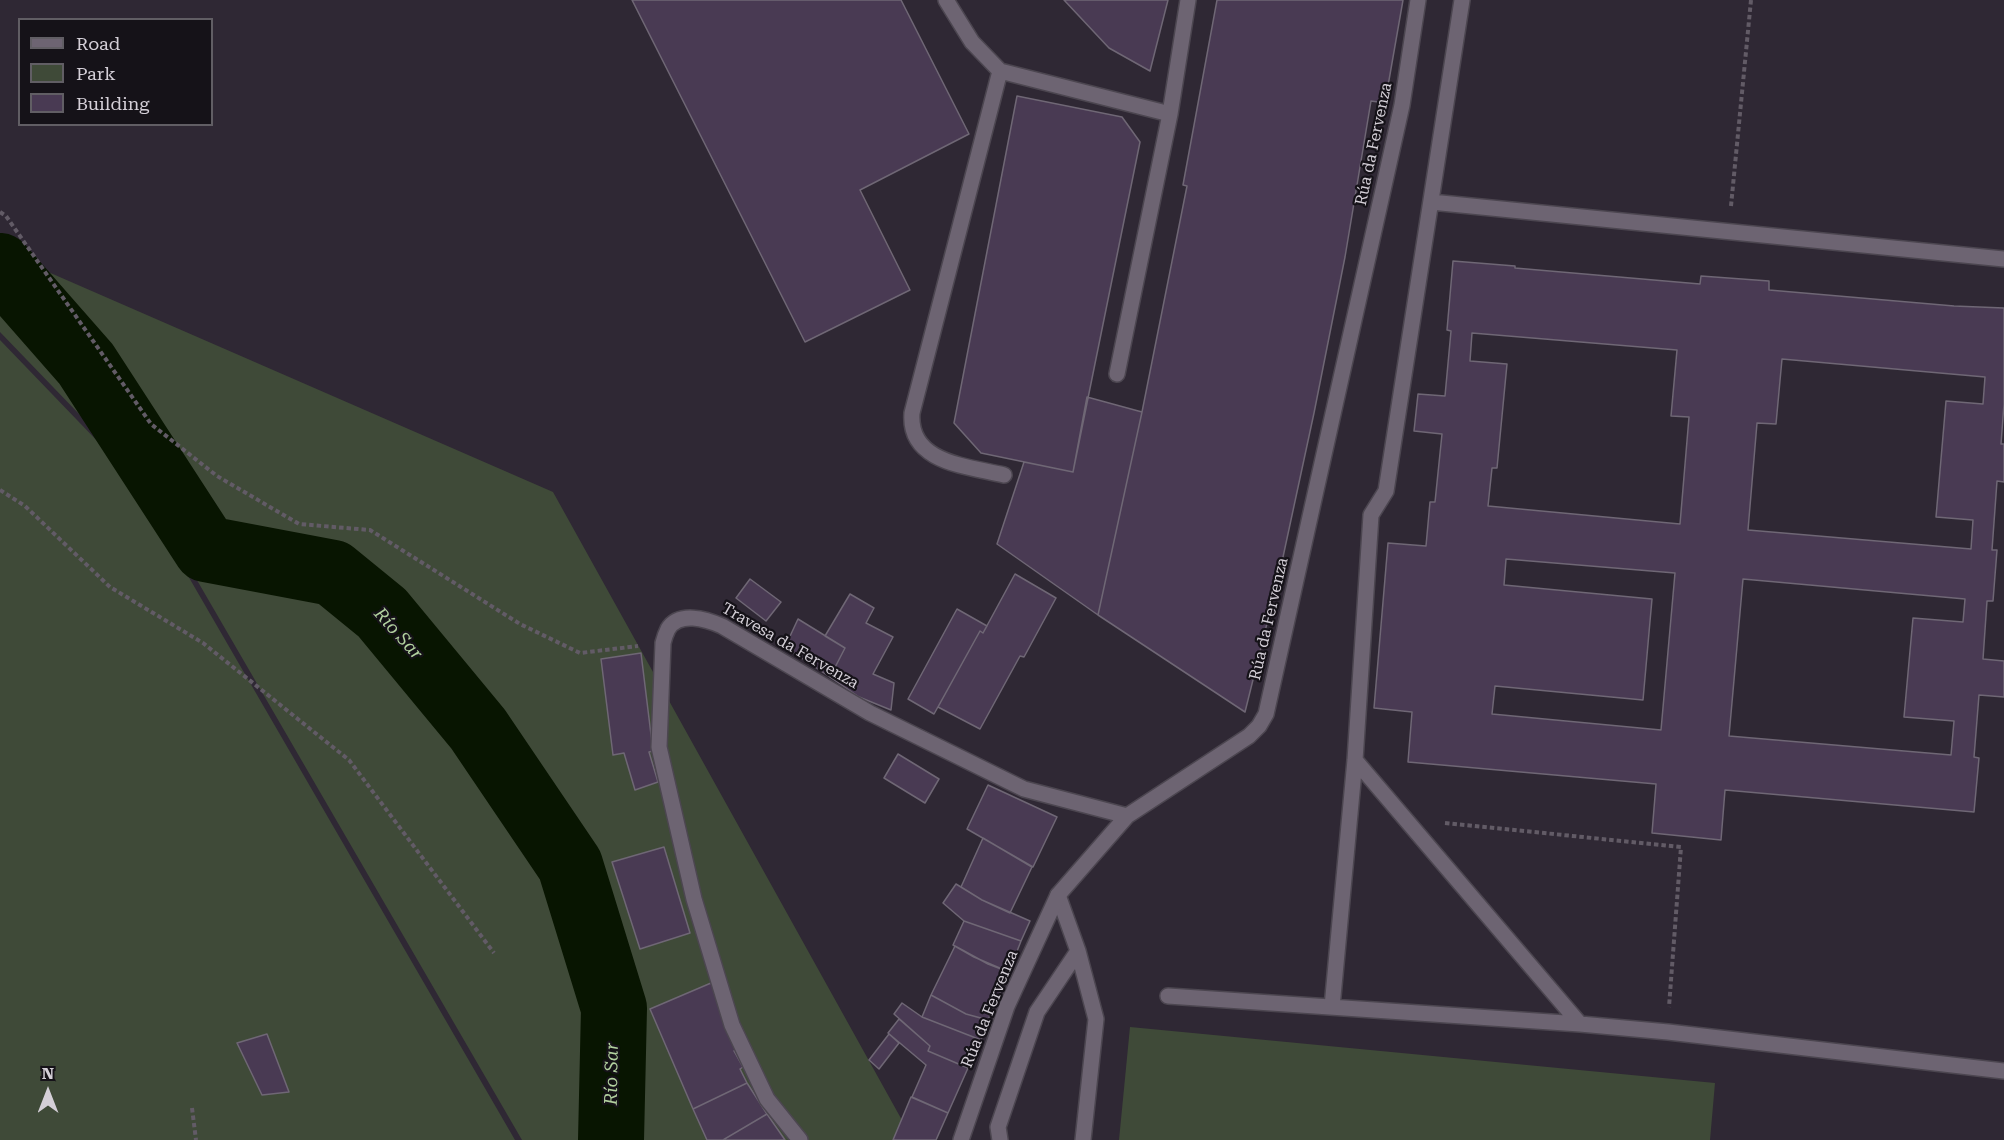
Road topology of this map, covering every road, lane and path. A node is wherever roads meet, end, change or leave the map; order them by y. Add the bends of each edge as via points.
1 (946, 0) edge
2 (1188, 0) edge
3 (1418, 0) edge
4 (1462, 0) edge
5 (1750, 0) edge
6 (1000, 72) junction
7 (1170, 114) junction
8 (1431, 202) junction
9 (0, 213) edge
10 (1729, 231) junction
11 (2004, 259) edge
12 (1117, 374) dead end
13 (1004, 475) dead end
14 (0, 490) edge
15 (663, 643) junction
16 (1355, 760) junction
17 (1127, 816) junction
18 (1405, 819) junction
19 (1058, 896) junction
20 (1078, 951) junction
21 (494, 953) dead end
22 (1168, 996) dead end
23 (1332, 1007) junction
24 (1580, 1024) junction
25 (1668, 1032) junction
26 (2004, 1071) edge
27 (192, 1108) dead end
28 (196, 1140) edge
29 (800, 1140) edge
30 (961, 1140) edge
31 (1000, 1140) edge
32 (1083, 1140) edge

1 - 6 street via 972,42
2 - 7 street
3 - 17 street, Rúa da Fervenza via 1402,105 1266,714 1249,736
4 - 8 street
5 - 10 path
6 - 7 street
6 - 13 street via 911,426 916,439 929,453
7 - 12 street
8 - 10 street
8 - 16 street via 1386,491 1371,515
9 - 15 path via 6,216 150,424 217,476 298,524 370,530 520,624 580,653
10 - 11 street
14 - 21 path via 25,506 110,586 203,643 349,760
15 - 17 street, Travesa da Fervenza via 669,627 685,618 706,618 870,713 1024,789
15 - 29 street via 660,747 694,898 732,1024 767,1099
16 - 18 street
16 - 23 street
17 - 19 street, Rúa da Fervenza
18 - 24 street
18 - 25 path via 1681,847
19 - 20 street
19 - 30 street, Rúa da Fervenza via 1007,1006
20 - 31 street via 1038,1012 998,1127
20 - 32 street via 1096,1019
22 - 23 street
23 - 24 street
24 - 25 street
25 - 26 street
27 - 28 path

